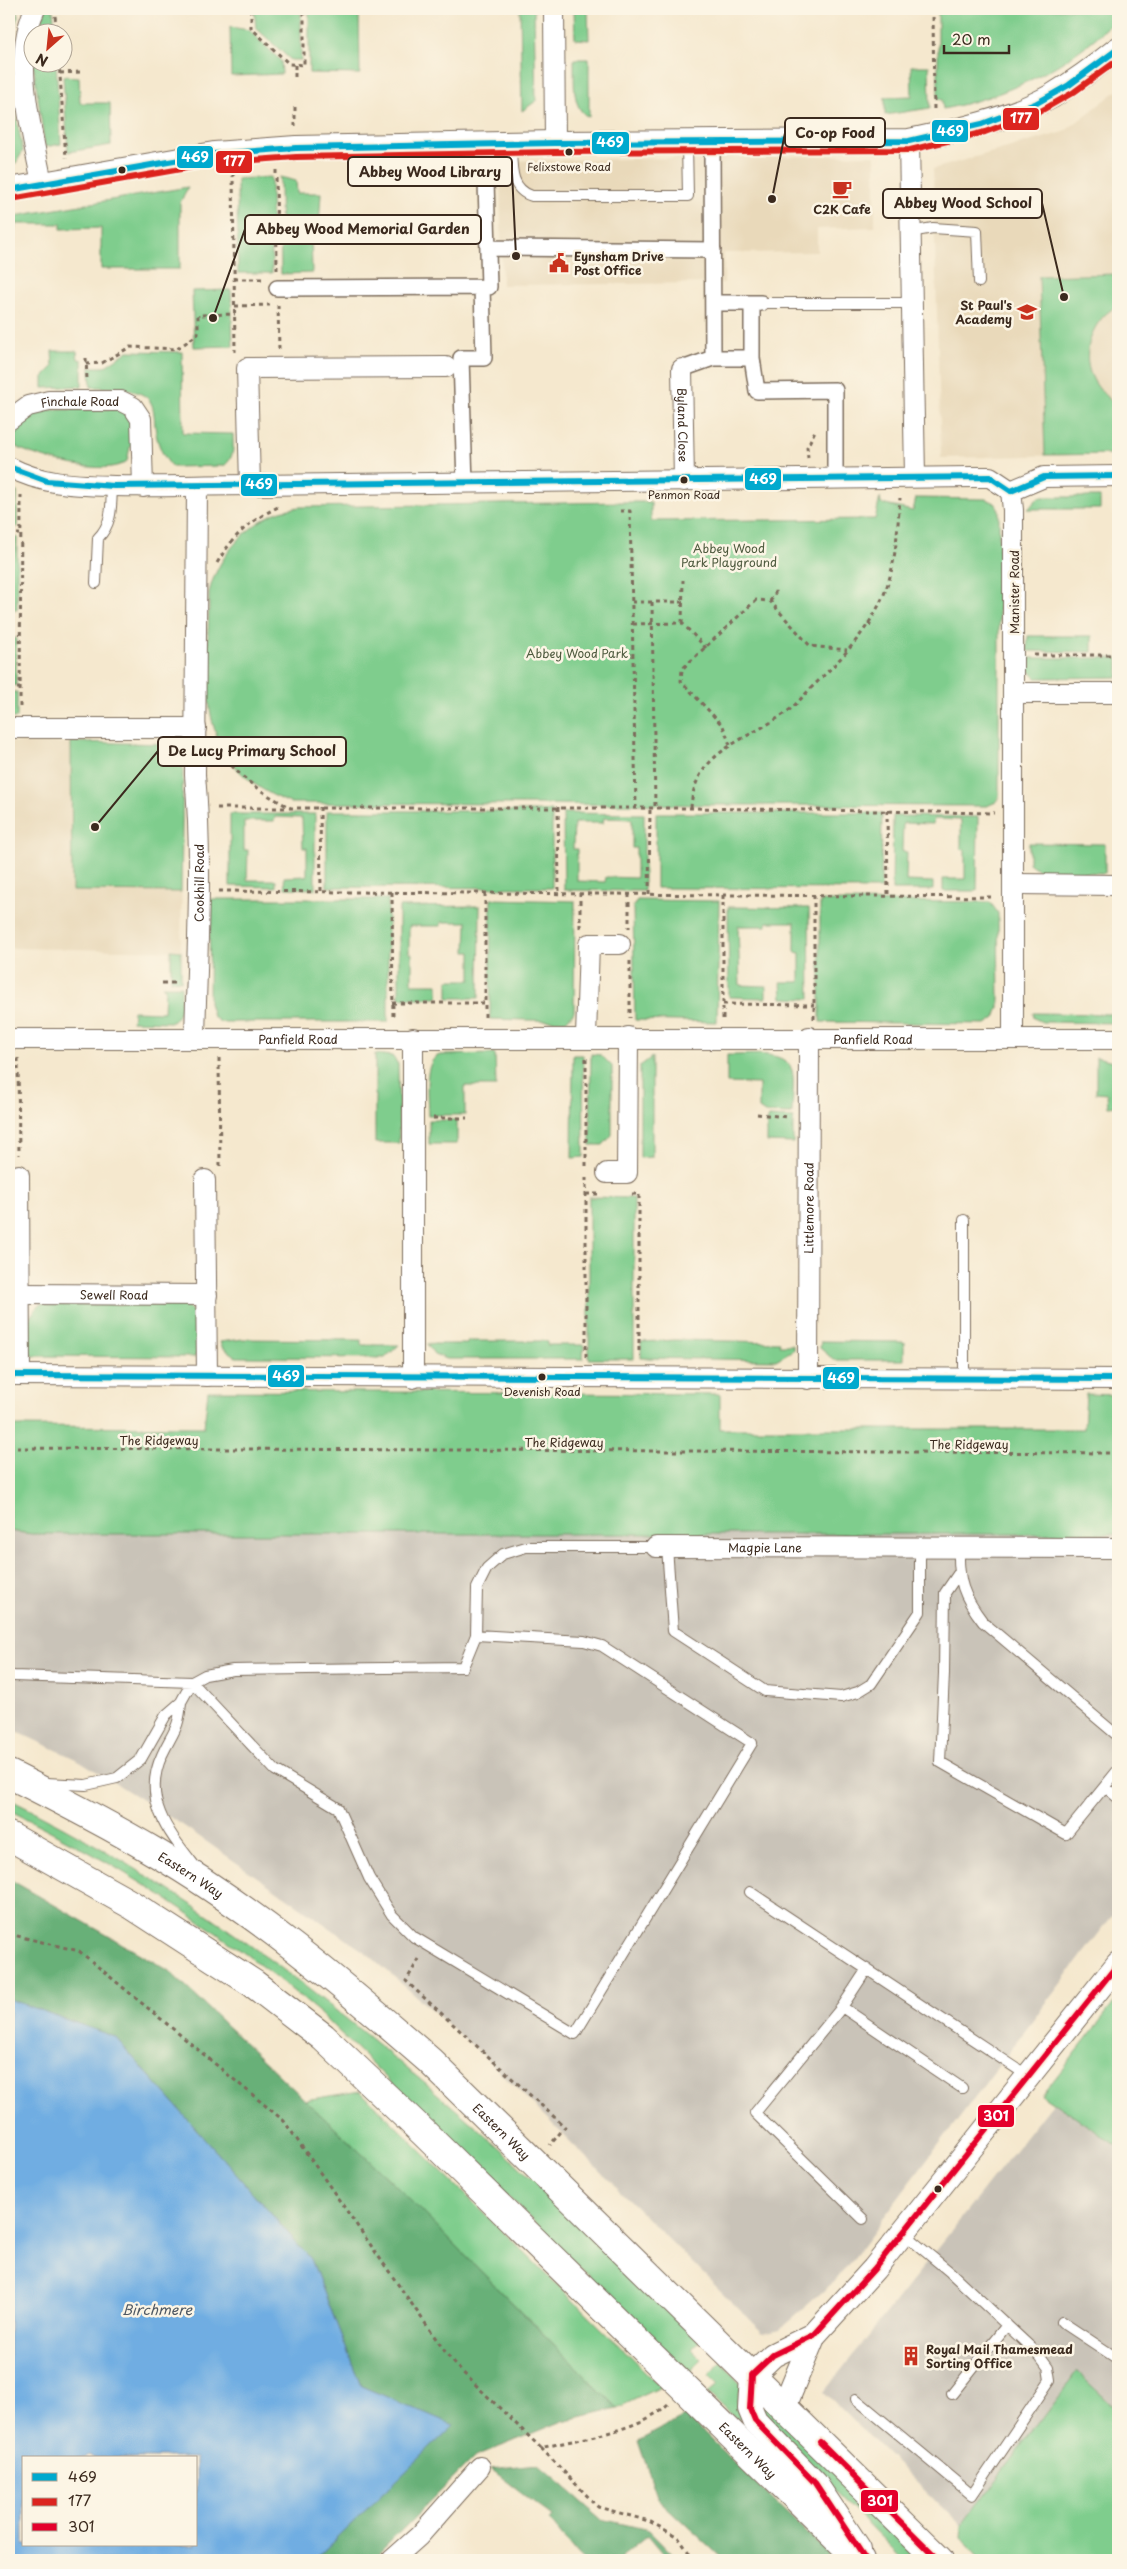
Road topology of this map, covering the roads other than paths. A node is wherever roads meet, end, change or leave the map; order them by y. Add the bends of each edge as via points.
1 (35, 9) edge
2 (554, 9) edge
3 (1118, 49) edge
4 (910, 141) junction
5 (555, 143) junction
6 (687, 143) junction
7 (712, 143) junction
8 (511, 145) junction
9 (485, 146) junction
10 (42, 183) junction
11 (9, 190) edge
12 (910, 232) junction
13 (489, 248) junction
14 (713, 250) junction
15 (979, 282) dead end
16 (277, 284) road end
17 (482, 287) junction
18 (713, 303) junction
19 (756, 303) junction
20 (912, 303) junction
21 (713, 358) junction
22 (752, 358) junction
23 (446, 367) dead end
24 (682, 369) joint
25 (9, 420) edge
26 (15, 470) edge
27 (1118, 476) edge
28 (908, 478) junction
29 (835, 479) junction
30 (684, 481) junction
31 (465, 484) junction
32 (250, 485) junction
33 (112, 486) junction
34 (143, 487) junction
35 (197, 487) junction
36 (1011, 491) junction
37 (96, 583) dead end
38 (1014, 693) junction
39 (1118, 693) edge
40 (15, 728) edge
41 (196, 728) junction
42 (1118, 885) edge
43 (1014, 891) junction
44 (626, 945) road end
45 (586, 1037) junction
46 (812, 1037) junction
47 (195, 1038) junction
48 (403, 1038) junction
49 (629, 1038) junction
50 (13, 1039) edge
51 (1013, 1039) junction
52 (1118, 1039) edge
53 (606, 1173) dead end
54 (19, 1175) road end
55 (205, 1180) road end
56 (964, 1220) dead end
57 (20, 1294) junction
58 (207, 1295) junction
59 (14, 1375) edge
60 (207, 1376) junction
61 (413, 1378) junction
62 (808, 1379) junction
63 (1118, 1379) edge
64 (964, 1380) junction
65 (661, 1547) junction
66 (920, 1548) junction
67 (959, 1548) junction
68 (1118, 1548) edge
69 (958, 1574) junction
70 (476, 1636) junction
71 (9, 1674) edge
72 (192, 1682) junction
73 (181, 1702) junction
74 (1118, 1736) edge
75 (1118, 1770) edge
76 (17, 1778) edge
77 (1105, 1787) junction
78 (1118, 1798) edge
79 (9, 1836) edge
80 (750, 1892) dead end
81 (217, 1893) junction
82 (1118, 1964) edge
83 (867, 1969) junction
84 (842, 2008) junction
85 (1028, 2076) junction
86 (962, 2088) dead end
87 (863, 2219) dead end
88 (903, 2234) junction
89 (1062, 2322) dead end
90 (1007, 2325) junction
91 (814, 2335) junction
92 (1118, 2359) edge
93 (752, 2375) junction
94 (952, 2394) dead end
95 (856, 2399) dead end
96 (784, 2407) junction
97 (480, 2467) dead end
98 (392, 2560) edge
99 (860, 2560) edge
100 (866, 2560) edge
101 (939, 2560) edge

1 - 10 street via 25,42 24,76
2 - 5 street
3 - 4 street via 1051,96 1012,114
4 - 7 street
4 - 12 street
5 - 6 street
5 - 8 street
6 - 7 street
6 - 8 lane via 688,196 532,196 519,187 513,177
7 - 14 street
8 - 9 street
9 - 10 street via 233,153
9 - 13 street
10 - 11 street
12 - 15 lane via 934,228 977,231
12 - 20 street
13 - 14 street
13 - 17 street via 489,287
14 - 18 street
16 - 17 street
17 - 31 street via 484,358 461,358
18 - 19 street
18 - 21 street
19 - 20 lane
19 - 22 street
20 - 28 street
21 - 22 street
21 - 24 street
22 - 29 street via 757,391 834,390
23 - 32 street via 247,368
24 - 30 street, Byland Close
25 - 34 street, Finchale Road via 28,406 49,401 121,401 133,407 141,419
26 - 33 street via 66,486
27 - 36 street via 1044,477
28 - 29 street
28 - 36 street via 990,477
29 - 30 street
30 - 31 street
31 - 32 street
32 - 35 street
33 - 34 street
33 - 37 lane via 110,518 98,538
34 - 35 street
35 - 41 street, Cookhill Road
36 - 38 street, Manister Road
38 - 39 street
38 - 43 street, Manister Road
40 - 41 street
41 - 47 street, Cookhill Road via 198,890
42 - 43 street
43 - 51 street, Manister Road
44 - 45 street via 590,944
45 - 48 street, Panfield Road
45 - 49 street, Panfield Road
46 - 49 street, Panfield Road
46 - 51 street, Panfield Road
46 - 62 street, Littlemore Road
47 - 48 street, Panfield Road
47 - 50 street, Panfield Road
48 - 61 street via 413,1118
49 - 53 street via 627,1173
51 - 52 street, Panfield Road
54 - 57 street
55 - 58 street
56 - 64 lane
57 - 58 street, Sewell Road
57 - 59 street
58 - 60 street
59 - 60 street
60 - 61 street
61 - 62 street
62 - 64 street
63 - 64 street
65 - 66 street, Magpie Lane
65 - 66 lane via 673,1631 765,1691 841,1697 871,1684 920,1612
65 - 70 lane, Magpie Lane via 526,1547 504,1554 487,1568 477,1588
66 - 67 street, Magpie Lane
67 - 68 street, Magpie Lane
67 - 69 lane
69 - 74 lane via 967,1601 983,1622
69 - 77 lane via 944,1593 940,1762 1066,1834
70 - 72 lane via 463,1667 233,1670 205,1674
70 - 72 lane via 584,1641 602,1646 752,1743 575,2034 414,1937 392,1915 374,1885 338,1808 276,1770
71 - 72 lane
72 - 73 lane
73 - 76 lane via 166,1715 141,1759 117,1778 86,1786
73 - 81 lane via 180,1723 158,1766 156,1798 167,1830
75 - 77 lane
76 - 81 main road, Eastern Way via 154,1852
77 - 78 lane
79 - 99 main road, Eastern Way via 132,1905 254,1984 323,2038
80 - 83 lane
81 - 93 main road, Eastern Way via 343,1985 430,2061
82 - 85 street
83 - 84 lane
83 - 85 lane
84 - 86 lane
84 - 87 lane via 755,2114
85 - 88 street
88 - 90 lane
88 - 91 street
89 - 92 lane
90 - 94 lane
90 - 95 lane via 1040,2356 1048,2367 1050,2380 972,2495
91 - 93 street via 773,2355
91 - 96 street
93 - 96 main road, Eastern Way
93 - 100 street via 750,2409 755,2421 815,2483
96 - 101 main road, Eastern Way
97 - 98 street via 419,2536

